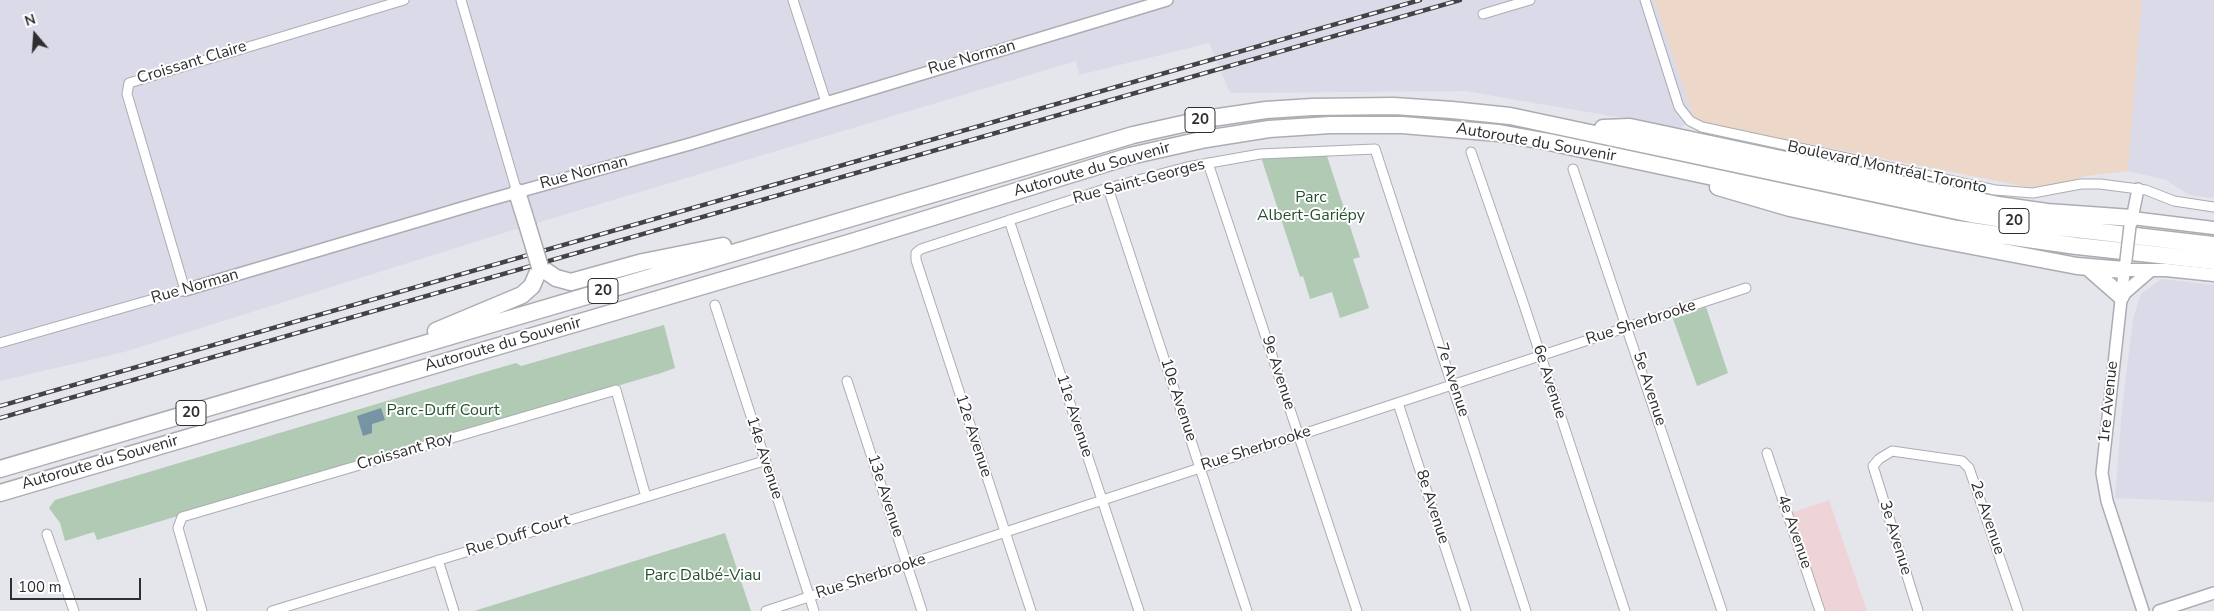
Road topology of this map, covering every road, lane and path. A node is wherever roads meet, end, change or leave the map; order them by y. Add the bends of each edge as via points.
1 (404, 0) edge
2 (461, 0) edge
3 (793, 0) edge
4 (1166, 0) edge
5 (1530, 0) edge
6 (1645, 0) edge
7 (1483, 14) dead end
8 (826, 102) junction
9 (1574, 128) junction
10 (1375, 149) joint
11 (1471, 152) dead end
12 (1629, 159) junction
13 (1208, 163) junction
14 (1573, 168) dead end
15 (1108, 188) junction
16 (2138, 189) junction
17 (517, 192) junction
18 (2214, 207) edge
19 (1009, 220) junction
20 (838, 222) junction
21 (2131, 222) junction
22 (2214, 228) edge
23 (2214, 245) edge
24 (916, 260) joint
25 (2214, 261) edge
26 (2125, 265) junction
27 (2089, 268) junction
28 (540, 269) junction
29 (2151, 270) junction
30 (2214, 275) edge
31 (1746, 288) dead end
32 (185, 290) junction
33 (2121, 296) junction
34 (715, 305) dead end
35 (1628, 328) junction
36 (0, 343) edge
37 (1540, 356) junction
38 (367, 360) junction
39 (847, 381) dead end
40 (1454, 385) junction
41 (1398, 403) junction
42 (1298, 435) junction
43 (1767, 453) dead end
44 (764, 461) junction
45 (1873, 466) joint
46 (1200, 467) junction
47 (0, 469) edge
48 (0, 493) edge
49 (646, 497) junction
50 (1102, 500) junction
51 (1005, 532) junction
52 (47, 534) dead end
53 (438, 560) junction
54 (907, 565) junction
55 (2214, 593) edge
56 (809, 598) junction
57 (74, 611) edge
58 (202, 611) edge
59 (272, 611) edge
60 (454, 611) edge
61 (766, 611) edge
62 (814, 611) edge
63 (922, 611) edge
64 (1031, 611) edge
65 (1139, 611) edge
66 (1247, 611) edge
67 (1357, 611) edge
68 (1466, 611) edge
69 (1526, 611) edge
70 (1626, 611) edge
71 (1722, 611) edge
72 (1820, 611) edge
73 (1918, 611) edge
74 (2018, 611) edge
75 (2143, 611) edge
76 (2159, 611) edge

1 - 32 street, Croissant Claire via 129,83 128,94
2 - 17 street
3 - 8 street
4 - 8 street, Rue Norman
5 - 7 street
6 - 16 street, Boulevard Montréal-Toronto via 1679,107 1686,117 1702,127 1995,190 2040,192 2088,184
8 - 17 street, Rue Norman
9 - 20 highway, Autoroute du Souvenir / 20 via 1484,113 1415,107 1319,107 1247,112 1142,132
9 - 21 highway via 1630,127 1998,205
9 - 23 highway, Autoroute du Souvenir / 20 via 1971,214
10 - 13 street, Rue Saint-Georges via 1260,154
10 - 40 street, 7e Avenue
11 - 37 street, 6e Avenue
12 - 25 highway, Autoroute du Souvenir / 20 via 1957,229
12 - 27 highway via 1790,208
12 - 48 highway, Autoroute du Souvenir / 20 via 1518,136 1419,125 1303,126 1206,139 1112,162
13 - 15 street, Rue Saint-Georges
13 - 42 street, 9e Avenue
14 - 35 street, 5e Avenue
15 - 19 street, Rue Saint-Georges
15 - 46 street, 10e Avenue
16 - 18 street, Boulevard Montréal-Toronto via 2179,203
16 - 21 street, 1re Avenue
17 - 28 highway, bridge
17 - 32 street, Rue Norman
19 - 24 street, Rue Saint-Georges via 921,250 916,254
19 - 50 street, 11e Avenue
20 - 28 highway via 643,262 578,281 560,280
20 - 38 highway, Autoroute du Souvenir / 20
21 - 22 main road
21 - 26 street, 1re Avenue, bridge
24 - 51 street, 12e Avenue
26 - 27 highway
26 - 29 main road
26 - 33 street, 1re Avenue
27 - 33 highway
28 - 38 highway via 532,286 522,295
29 - 30 main road
29 - 33 main road
31 - 35 street, Rue Sherbrooke
32 - 36 street, Rue Norman
33 - 75 street, 1re Avenue via 2102,462 2103,480
34 - 44 street, 14e Avenue
35 - 37 street, Rue Sherbrooke
35 - 71 street, 5e Avenue
37 - 40 street, Rue Sherbrooke
37 - 70 street, 6e Avenue
38 - 47 highway, Autoroute du Souvenir / 20
39 - 54 street, 13e Avenue
40 - 41 street, Rue Sherbrooke
40 - 69 street, 7e Avenue
41 - 42 street, Rue Sherbrooke
41 - 68 street, 8e Avenue
42 - 46 street, Rue Sherbrooke
42 - 67 street, 9e Avenue
43 - 72 street, 4e Avenue
44 - 49 street, Rue Duff Court
44 - 56 street, 14e Avenue
45 - 73 street, 3e Avenue
45 - 74 street, 2e Avenue via 1887,454 1900,452 1962,461 1969,468
46 - 50 street, Rue Sherbrooke
46 - 66 street, 10e Avenue
49 - 53 street, Rue Duff Court
49 - 58 street, Croissant Roy via 616,390 182,518 178,528
50 - 51 street, Rue Sherbrooke
50 - 65 street, 11e Avenue
51 - 54 street, Rue Sherbrooke
51 - 64 street, 12e Avenue
52 - 57 street
53 - 59 street, Rue Duff Court
53 - 60 street
54 - 56 street, Rue Sherbrooke
54 - 63 street, 13e Avenue
55 - 76 street
56 - 61 street, Rue Sherbrooke
56 - 62 street, 14e Avenue

